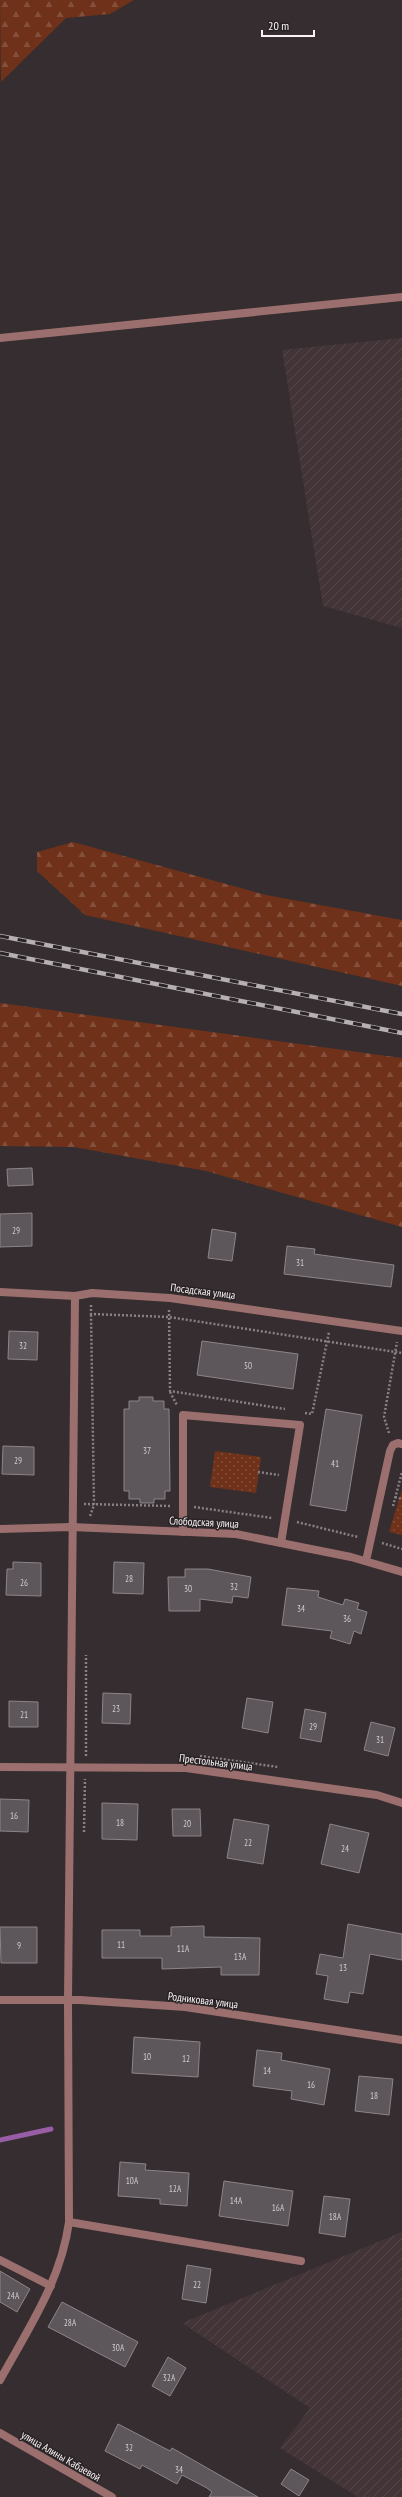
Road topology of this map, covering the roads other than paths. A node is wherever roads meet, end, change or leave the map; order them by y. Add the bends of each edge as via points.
1 (402, 297) edge
2 (0, 338) edge
3 (0, 1292) edge
4 (75, 1296) junction
5 (401, 1331) edge
6 (402, 1444) edge
7 (71, 1528) junction
8 (0, 1529) edge
9 (183, 1532) junction
10 (281, 1543) junction
11 (366, 1561) junction
12 (402, 1572) edge
13 (0, 1767) edge
14 (71, 1768) junction
15 (402, 1803) edge
16 (0, 2000) edge
17 (68, 2000) junction
18 (402, 2040) edge
19 (69, 2222) junction
20 (0, 2260) edge
21 (301, 2261) dead end
22 (51, 2286) junction
23 (0, 2380) edge
24 (0, 2433) edge
25 (112, 2497) edge

1 - 2 street
3 - 4 street, Посадская улица
4 - 5 street, Посадская улица via 92,1293 170,1298
4 - 7 street
6 - 11 street via 393,1445
7 - 8 street, Слободская улица
7 - 9 street, Слободская улица
7 - 14 street
9 - 10 street, Слободская улица via 236,1534
9 - 10 street via 183,1415 300,1425
10 - 11 street, Слободская улица
11 - 12 street, Слободская улица
13 - 14 street, Престольная улица
14 - 15 street, Престольная улица via 186,1768 377,1795
14 - 17 street
16 - 17 street, Родниковая улица
17 - 18 street, Родниковая улица via 185,2007
17 - 19 street
19 - 21 street
19 - 22 street via 66,2244
20 - 22 street
22 - 23 street
24 - 25 street, улица Алины Кабаевой

